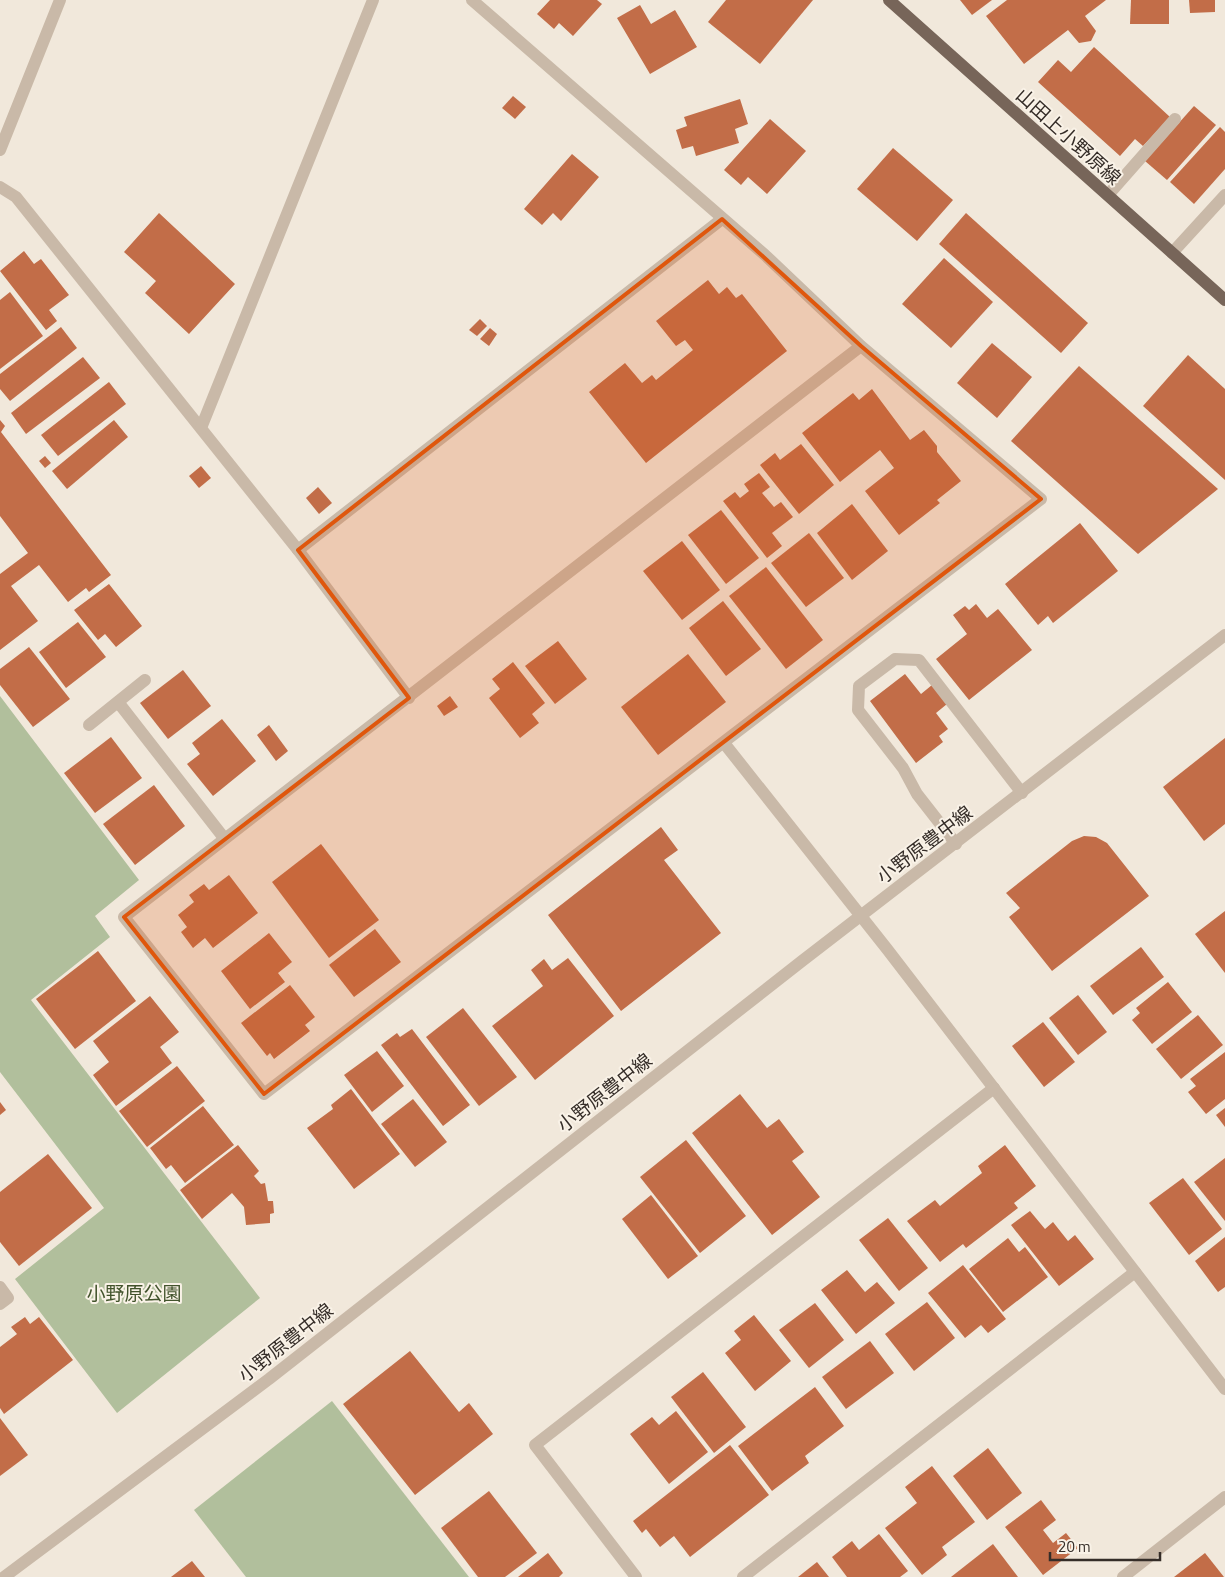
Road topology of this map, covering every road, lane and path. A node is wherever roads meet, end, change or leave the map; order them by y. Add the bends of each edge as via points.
1 (60, 0) edge
2 (373, 0) edge
3 (472, 0) edge
4 (889, 0) edge
5 (1175, 118) dead end
6 (0, 150) edge
7 (0, 187) edge
8 (1108, 195) junction
9 (1225, 195) edge
10 (722, 219) junction
11 (1172, 253) junction
12 (1225, 300) edge
13 (861, 346) junction
14 (201, 428) junction
15 (298, 550) junction
16 (1225, 635) edge
17 (145, 680) dead end
18 (409, 698) junction
19 (118, 702) junction
20 (88, 724) dead end
21 (724, 743) junction
22 (1022, 793) junction
23 (224, 838) junction
24 (956, 844) junction
25 (860, 916) junction
26 (994, 1088) junction
27 (1135, 1272) junction
28 (0, 1287) edge
29 (0, 1304) edge
30 (1225, 1389) edge
31 (1225, 1497) edge
32 (4, 1577) edge
33 (636, 1577) edge
34 (743, 1577) edge
35 (1123, 1577) edge

1 - 6 street
2 - 14 street
3 - 10 street
4 - 8 main road, 山田上小野原線
5 - 8 street
7 - 14 street via 16,197
8 - 11 main road, 山田上小野原線
9 - 11 street
10 - 13 street
10 - 15 street
11 - 12 main road, 山田上小野原線
13 - 18 street
13 - 21 street via 1041,499
14 - 15 street
15 - 18 street
16 - 22 street, 小野原豊中線
17 - 19 street
18 - 23 street
19 - 20 street
19 - 23 street
21 - 23 street via 264,1094 124,917
21 - 25 street
22 - 24 street, 小野原豊中線
22 - 24 street via 919,660 894,660 859,686 858,710
24 - 25 street, 小野原豊中線
25 - 26 street
25 - 32 street, 小野原豊中線 via 270,1379
26 - 27 street
26 - 33 street via 535,1445
27 - 30 street
27 - 34 street
28 - 29 street via 8,1298
31 - 35 street

